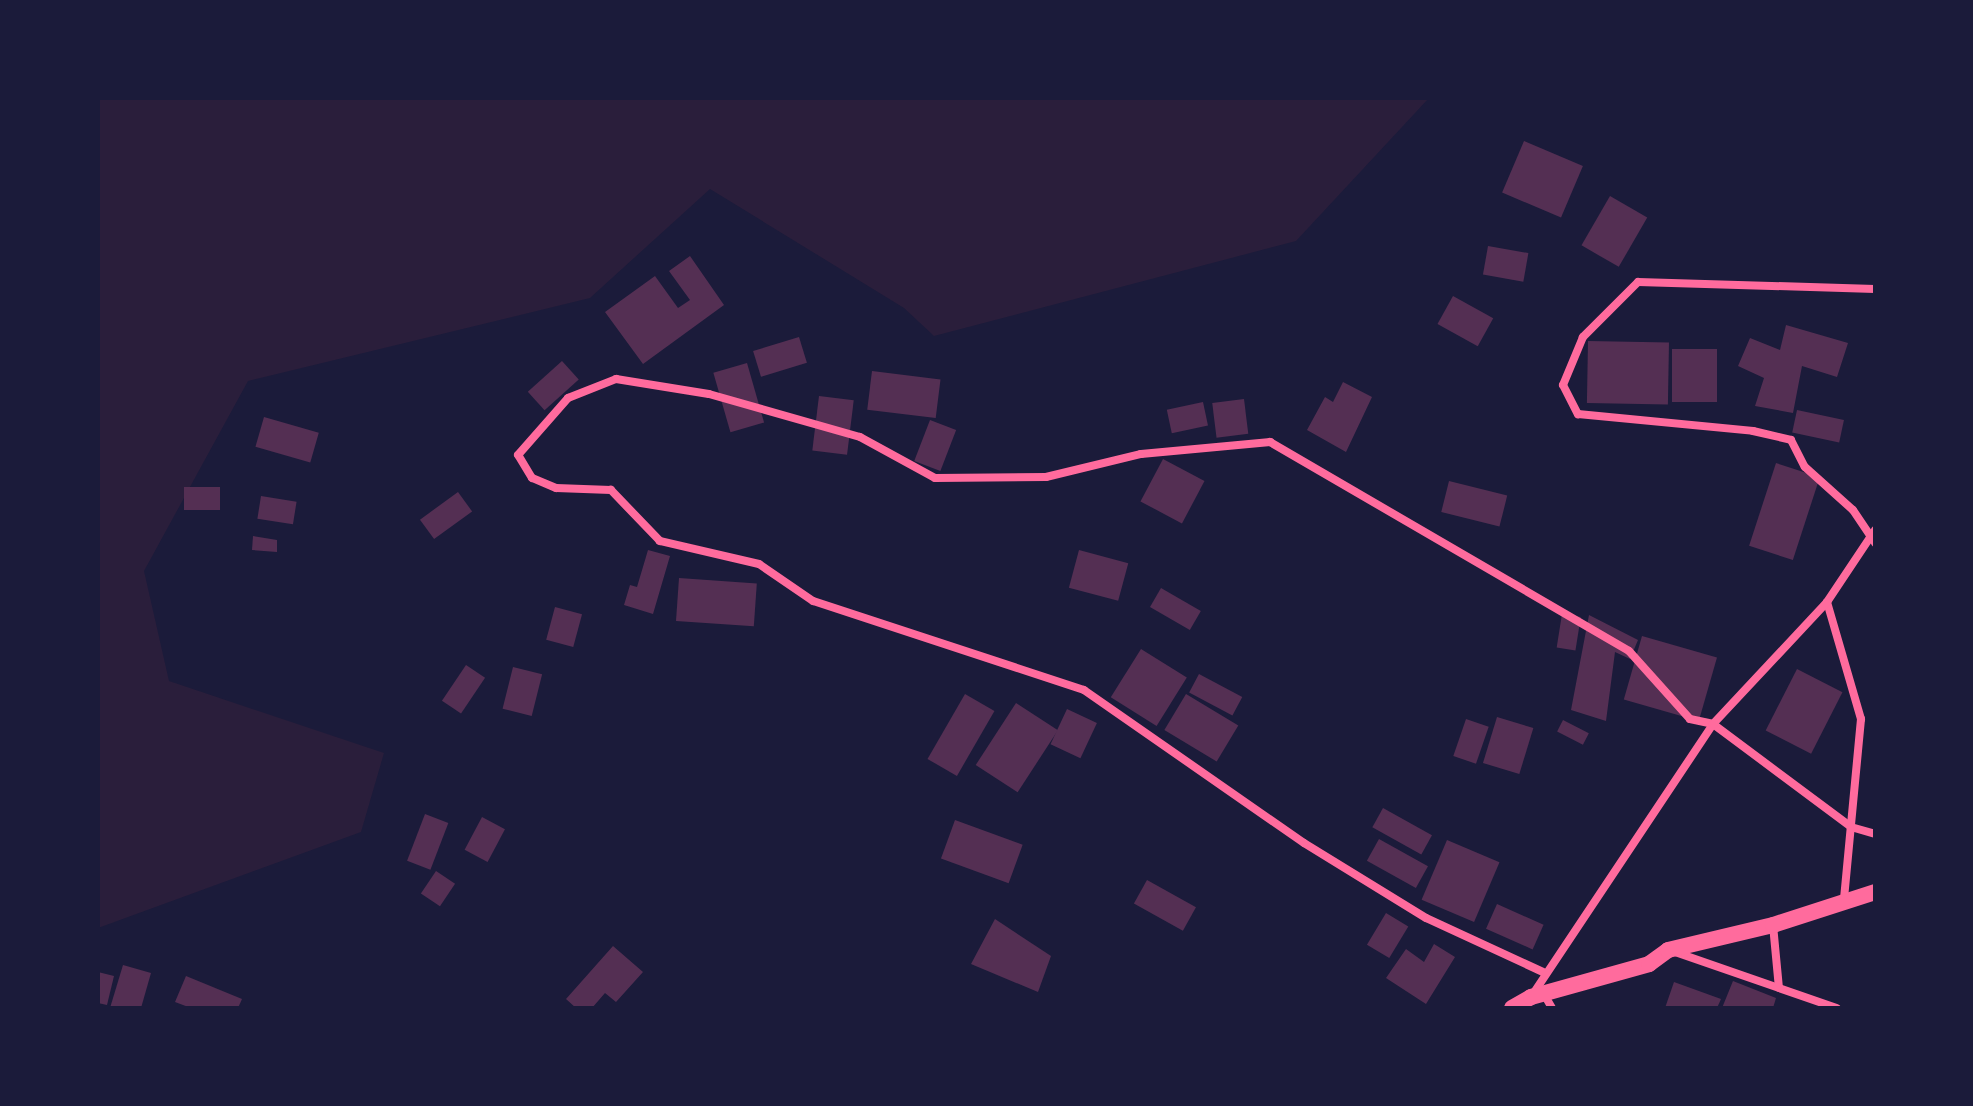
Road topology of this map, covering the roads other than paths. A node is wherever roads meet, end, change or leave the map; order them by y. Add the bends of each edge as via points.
1 (1875, 289) edge
2 (1875, 530) edge
3 (1873, 541) edge
4 (1827, 602) junction
5 (1713, 724) junction
6 (1851, 827) junction
7 (1875, 834) edge
8 (1875, 892) edge
9 (1844, 899) junction
10 (1773, 925) junction
11 (1668, 950) junction
12 (1543, 972) junction
13 (1779, 988) junction
14 (1542, 1000) edge
15 (1512, 1008) edge
16 (1837, 1008) edge

1 - 3 street via 1638,282 1583,337 1563,385 1578,414 1753,431 1791,440 1805,467 1853,510
2 - 3 street
3 - 4 street
4 - 5 street
4 - 6 street via 1861,719
5 - 6 street
5 - 12 street
5 - 12 street via 1690,719 1670,702 1646,665 1629,651 1270,442 1141,454 1046,477 935,478 860,437 709,394 616,379 568,398 518,455 532,478 556,488 611,490 660,541 759,564 813,601 1084,690 1304,843 1426,918
6 - 7 street
6 - 9 street
8 - 9 main road
9 - 10 main road
10 - 11 main road
10 - 13 street
11 - 13 street
11 - 14 main road via 1649,964
12 - 14 street
13 - 16 street
14 - 15 main road

